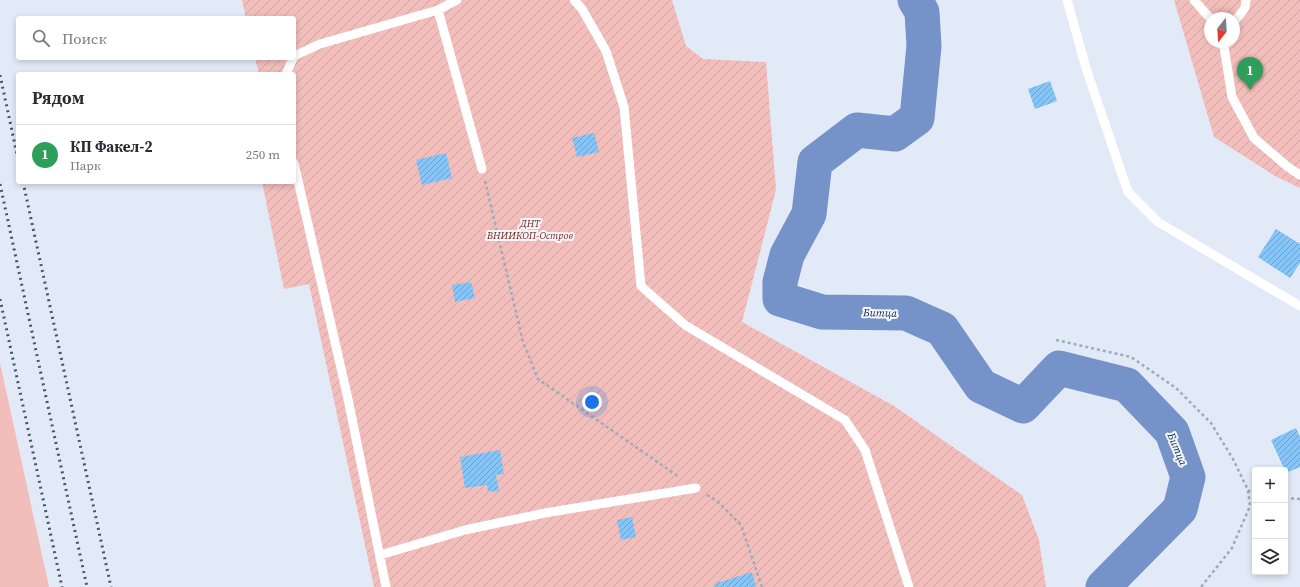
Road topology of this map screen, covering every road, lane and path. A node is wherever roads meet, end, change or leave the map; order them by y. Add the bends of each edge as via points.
1 (457, 0) edge
2 (574, 0) edge
3 (1067, 0) edge
4 (1194, 0) edge
5 (1246, 0) edge
6 (438, 10) junction
7 (1205, 12) edge
8 (1240, 14) edge
9 (1224, 48) edge
10 (296, 56) edge
11 (292, 60) edge
12 (287, 72) edge
13 (482, 169) joint
14 (296, 172) edge
15 (1300, 175) edge
16 (1300, 306) edge
17 (1056, 340) dead end
18 (696, 488) junction
19 (1248, 490) junction
20 (1252, 493) edge
21 (1288, 498) edge
22 (1300, 499) edge
23 (380, 555) junction
24 (386, 587) edge
25 (762, 587) edge
26 (909, 587) edge
27 (1201, 587) edge

1 - 6 lane
2 - 26 lane via 606,51 624,107 641,286 685,325 845,420 865,450
3 - 16 lane via 1086,68 1128,192 1158,222
4 - 7 lane
5 - 8 lane
6 - 10 lane via 320,44
6 - 13 lane
9 - 15 lane via 1232,97 1254,138
11 - 12 lane
13 - 18 path via 523,342 538,379
14 - 23 lane via 348,399
17 - 19 path via 1131,357 1176,388 1211,422
18 - 23 lane via 538,514 465,530
18 - 25 path via 717,502 741,525
19 - 20 path
19 - 27 path via 1250,506 1232,548
21 - 22 path
23 - 24 lane

